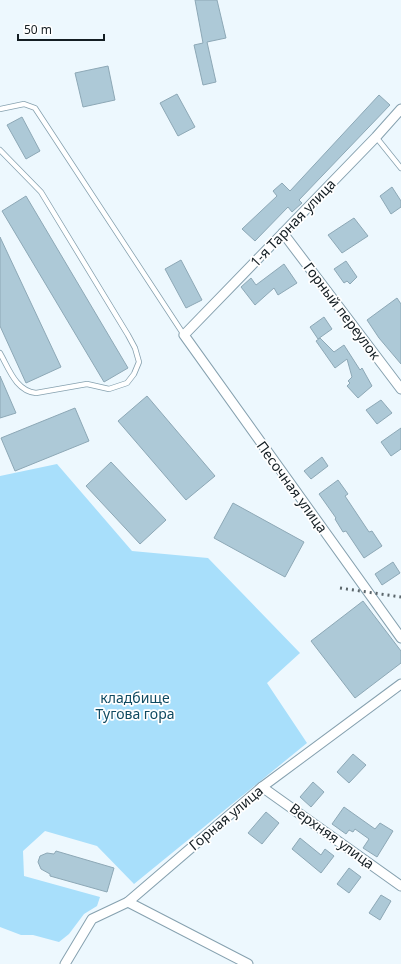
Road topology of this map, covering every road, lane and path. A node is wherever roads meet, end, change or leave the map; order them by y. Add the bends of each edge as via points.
1 (0, 109) edge
2 (401, 109) edge
3 (376, 137) junction
4 (0, 150) edge
5 (401, 168) edge
6 (283, 233) junction
7 (184, 335) junction
8 (0, 353) edge
9 (401, 389) edge
10 (401, 638) edge
11 (401, 684) edge
12 (262, 787) junction
13 (401, 886) edge
14 (128, 902) junction
15 (65, 964) edge
16 (248, 964) edge

1 - 7 lane via 24,104 35,108
2 - 3 street, 1-я Тарная улица
3 - 5 lane
3 - 6 street, 1-я Тарная улица
4 - 8 lane via 41,192 128,335 135,348 138,362 134,374 127,383 110,389 87,384 29,393 18,384
6 - 7 street, 1-я Тарная улица
6 - 9 street, Горный переулок
7 - 10 street, Песочная улица
11 - 12 street, Горная улица
12 - 13 street, Верхняя улица
12 - 14 street, Горная улица
14 - 15 street, Горная улица via 92,919
14 - 16 street

